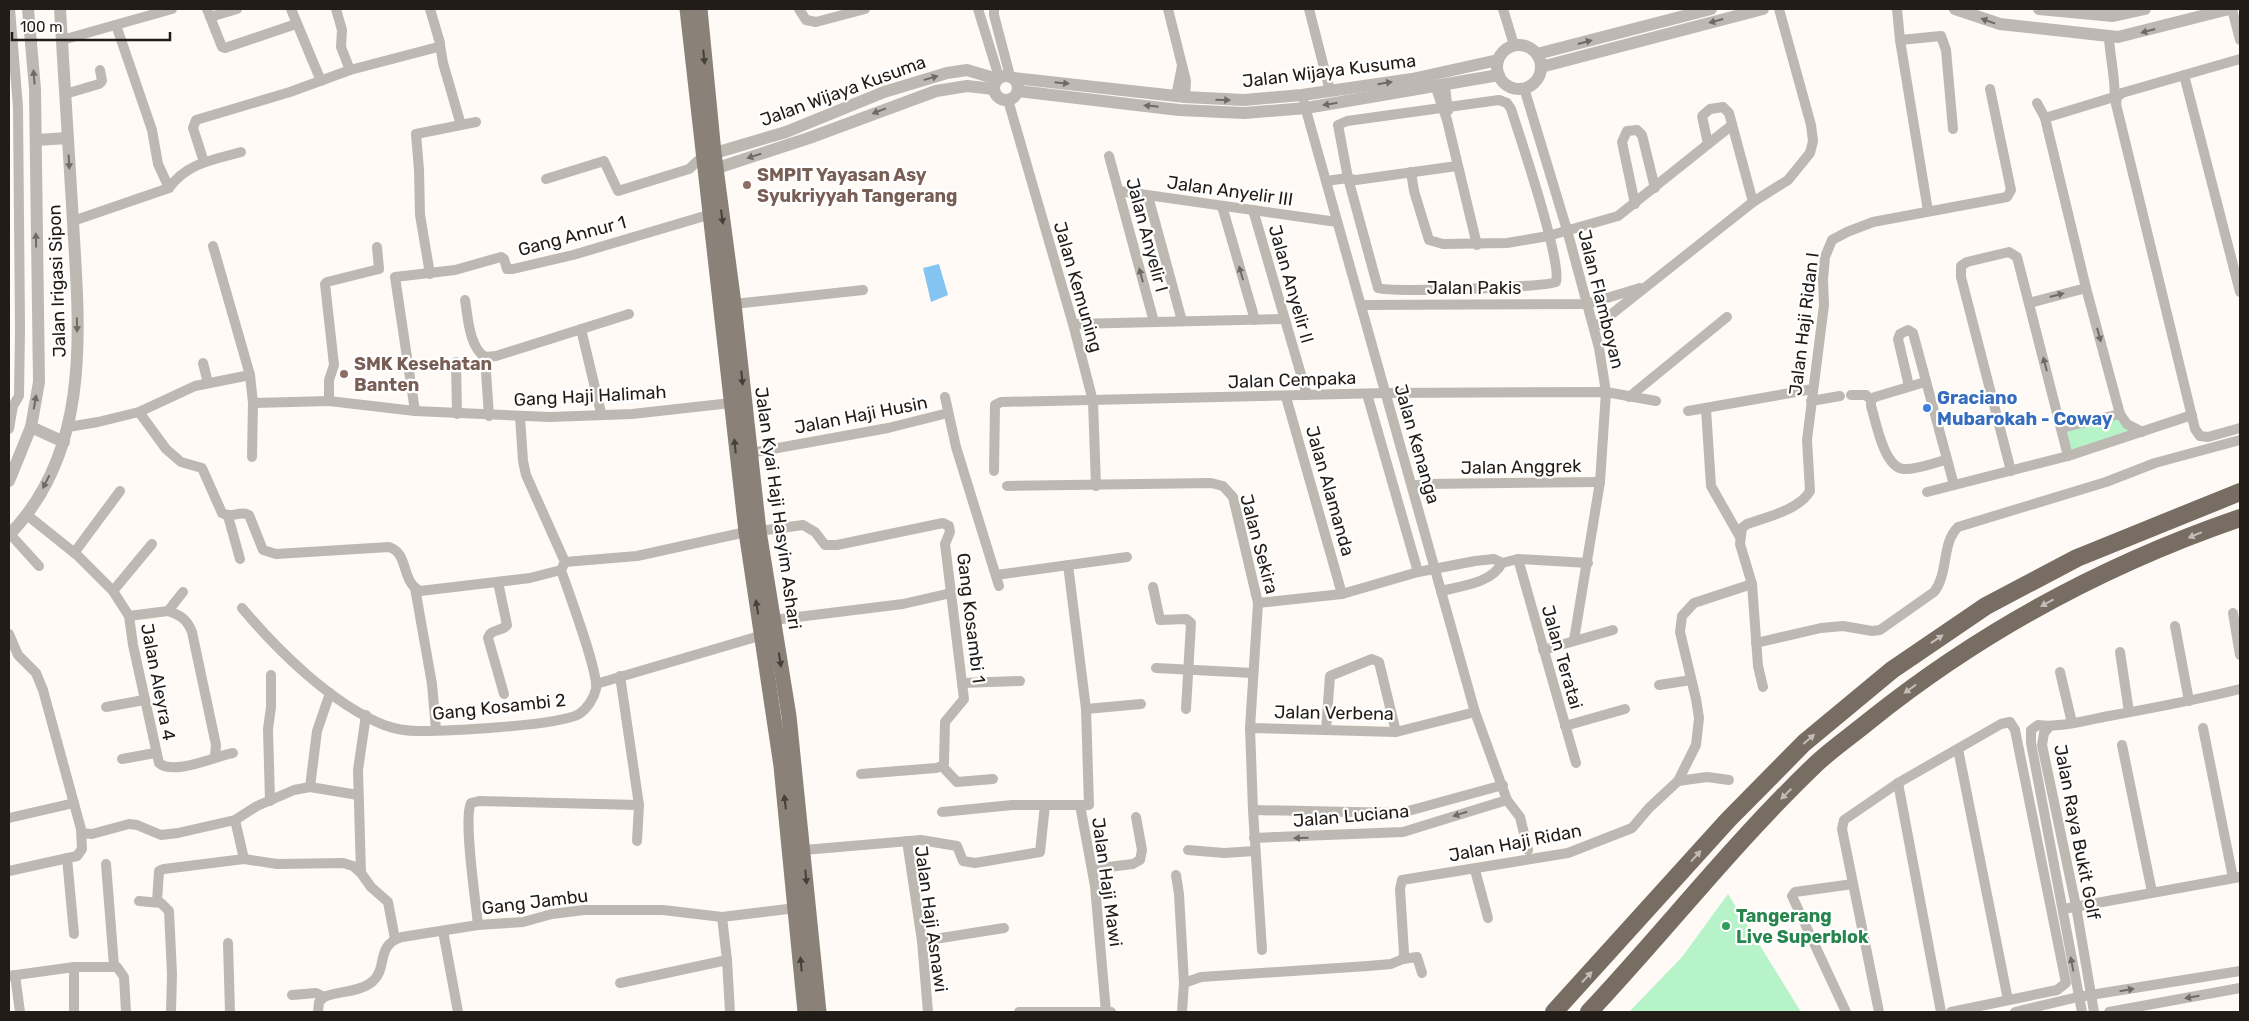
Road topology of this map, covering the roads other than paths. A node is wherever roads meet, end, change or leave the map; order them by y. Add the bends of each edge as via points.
1 (28, 9) edge
2 (60, 9) edge
3 (172, 9) edge
4 (237, 9) edge
5 (292, 9) edge
6 (336, 9) edge
7 (430, 9) edge
8 (687, 9) edge
9 (700, 9) edge
10 (800, 9) edge
11 (865, 9) edge
12 (978, 9) edge
13 (994, 9) edge
14 (1168, 9) edge
15 (1309, 9) edge
16 (1503, 9) edge
17 (1711, 9) edge
18 (1763, 9) edge
19 (1779, 9) edge
20 (1897, 9) edge
21 (1955, 9) edge
22 (2039, 9) edge
23 (2145, 9) edge
24 (2184, 9) edge
25 (2230, 9) edge
26 (208, 13) edge
27 (2194, 13) edge
28 (10, 15) edge
29 (2180, 22) junction
30 (296, 24) junction
31 (116, 25) junction
32 (2109, 37) junction
33 (62, 40) junction
34 (1900, 40) junction
35 (2240, 40) edge
36 (440, 44) junction
37 (1514, 45) junction
38 (2240, 59) edge
39 (1498, 60) junction
40 (1539, 60) junction
41 (100, 70) dead end
42 (350, 70) junction
43 (2184, 75) junction
44 (1499, 76) junction
45 (1003, 80) junction
46 (321, 81) junction
47 (1440, 87) junction
48 (1524, 88) junction
49 (1990, 89) dead end
50 (1330, 91) junction
51 (65, 94) junction
52 (1302, 95) junction
53 (1013, 96) junction
54 (1181, 97) junction
55 (2037, 103) dead end
56 (1444, 106) junction
57 (1306, 108) junction
58 (13, 109) edge
59 (2045, 118) junction
60 (476, 122) dead end
61 (461, 125) junction
62 (803, 125) junction
63 (1732, 125) junction
64 (1953, 128) dead end
65 (64, 138) junction
66 (809, 138) junction
67 (41, 140) junction
68 (1708, 144) junction
69 (241, 152) dead end
70 (1109, 156) dead end
71 (204, 162) junction
72 (705, 164) junction
73 (1457, 166) junction
74 (1411, 172) junction
75 (546, 179) dead end
76 (1351, 180) junction
77 (1327, 185) junction
78 (169, 188) junction
79 (1654, 188) junction
80 (13, 191) edge
81 (1119, 191) junction
82 (1148, 196) junction
83 (1753, 202) junction
84 (1635, 204) junction
85 (1222, 206) junction
86 (1253, 210) junction
87 (1928, 211) junction
88 (708, 215) junction
89 (73, 221) junction
90 (1337, 222) junction
91 (1567, 230) junction
92 (1548, 236) junction
93 (1477, 245) junction
94 (213, 246) dead end
95 (377, 247) dead end
96 (19, 260) junction
97 (9, 265) edge
98 (430, 274) junction
99 (1646, 286) junction
100 (1509, 287) junction
101 (2086, 288) junction
102 (863, 290) dead end
103 (2240, 292) edge
104 (465, 300) dead end
105 (2028, 302) junction
106 (734, 304) junction
107 (1509, 304) junction
108 (1587, 304) junction
109 (1360, 305) junction
110 (629, 314) dead end
111 (1727, 317) dead end
112 (1284, 319) junction
113 (1255, 320) junction
114 (1182, 321) junction
115 (1154, 322) junction
116 (1073, 324) junction
117 (1594, 328) junction
118 (20, 329) junction
119 (581, 329) junction
120 (9, 334) edge
121 (485, 357) junction
122 (456, 362) dead end
123 (203, 363) dead end
124 (250, 375) junction
125 (1925, 382) junction
126 (208, 384) junction
127 (1909, 386) junction
128 (1813, 389) junction
129 (1606, 392) junction
130 (1367, 394) junction
131 (1386, 394) junction
132 (1306, 395) junction
133 (1851, 395) dead end
134 (1286, 396) junction
135 (1840, 396) dead end
136 (946, 397) dead end
137 (1629, 397) junction
138 (1871, 400) junction
139 (328, 401) junction
140 (1656, 401) dead end
141 (253, 402) junction
142 (731, 402) junction
143 (1093, 402) junction
144 (1811, 402) junction
145 (11, 408) edge
146 (1706, 409) junction
147 (415, 411) junction
148 (139, 412) junction
149 (948, 413) junction
150 (457, 414) junction
151 (601, 414) junction
152 (1691, 414) dead end
153 (2120, 414) junction
154 (2192, 415) junction
155 (489, 416) junction
156 (520, 417) junction
157 (68, 427) junction
158 (33, 428) junction
159 (2061, 428) junction
160 (2240, 428) edge
161 (9, 429) edge
162 (2142, 432) junction
163 (61, 440) junction
164 (2240, 440) edge
165 (750, 452) junction
166 (2068, 456) junction
167 (252, 457) dead end
168 (1946, 460) junction
169 (994, 471) dead end
170 (2011, 471) junction
171 (9, 481) edge
172 (1600, 482) junction
173 (1954, 485) junction
174 (1007, 486) dead end
175 (1096, 486) junction
176 (1412, 486) junction
177 (120, 490) dead end
178 (1928, 492) dead end
179 (2240, 492) edge
180 (27, 515) junction
181 (228, 516) junction
182 (2240, 518) edge
183 (752, 531) junction
184 (10, 535) edge
185 (1740, 537) junction
186 (152, 544) dead end
187 (74, 553) junction
188 (1126, 557) dead end
189 (240, 559) dead end
190 (1518, 559) junction
191 (1502, 563) junction
192 (1588, 563) junction
193 (1068, 565) junction
194 (39, 566) dead end
195 (563, 566) junction
196 (1434, 568) junction
197 (1418, 572) junction
198 (996, 575) junction
199 (498, 582) junction
200 (1752, 584) junction
201 (999, 586) dead end
202 (1154, 587) dead end
203 (415, 588) junction
204 (114, 591) junction
205 (1441, 591) junction
206 (183, 592) dead end
207 (950, 593) junction
208 (1342, 594) junction
209 (1258, 603) junction
210 (242, 608) dead end
211 (168, 611) junction
212 (2233, 613) dead end
213 (129, 616) junction
214 (2175, 626) dead end
215 (770, 629) junction
216 (1613, 630) dead end
217 (9, 634) edge
218 (1574, 640) junction
219 (1756, 643) junction
220 (1543, 650) junction
221 (2120, 652) dead end
222 (12, 653) edge
223 (2240, 655) edge
224 (1156, 668) dead end
225 (1189, 670) junction
226 (2060, 672) dead end
227 (1253, 673) junction
228 (271, 675) dead end
229 (620, 676) junction
230 (1691, 680) junction
231 (1020, 681) dead end
232 (962, 683) junction
233 (596, 684) junction
234 (1659, 685) dead end
235 (1763, 687) dead end
236 (2240, 689) edge
237 (330, 693) junction
238 (504, 694) dead end
239 (144, 700) junction
240 (2190, 701) junction
241 (1141, 704) dead end
242 (106, 707) dead end
243 (1086, 709) junction
244 (1186, 709) dead end
245 (1625, 709) dead end
246 (1475, 712) junction
247 (2129, 712) junction
248 (366, 715) junction
249 (2072, 723) junction
250 (1565, 726) junction
251 (2049, 727) junction
252 (1250, 728) junction
253 (2204, 728) dead end
254 (436, 730) junction
255 (1326, 730) junction
256 (1396, 732) junction
257 (2122, 745) dead end
258 (1958, 749) junction
259 (155, 753) junction
260 (233, 753) dead end
261 (215, 756) junction
262 (122, 759) dead end
263 (1576, 763) dead end
264 (942, 766) junction
265 (861, 774) dead end
266 (993, 779) dead end
267 (1729, 780) dead end
268 (1678, 781) junction
269 (1898, 783) junction
270 (1503, 785) junction
271 (310, 786) junction
272 (358, 795) junction
273 (1507, 800) junction
274 (270, 801) junction
275 (74, 803) junction
276 (639, 805) junction
277 (1045, 805) junction
278 (1080, 805) junction
279 (1253, 810) junction
280 (942, 812) dead end
281 (1401, 813) junction
282 (1136, 817) dead end
283 (9, 818) edge
284 (235, 820) junction
285 (1403, 832) junction
286 (82, 833) junction
287 (1254, 838) junction
288 (637, 841) dead end
289 (907, 841) junction
290 (804, 850) junction
291 (1188, 850) dead end
292 (1528, 850) dead end
293 (1255, 851) junction
294 (67, 858) junction
295 (244, 859) junction
296 (106, 864) dead end
297 (1092, 869) junction
298 (1475, 870) junction
299 (9, 871) edge
300 (361, 873) junction
301 (1176, 875) dead end
302 (2237, 878) edge
303 (1853, 884) junction
304 (2152, 892) junction
305 (139, 901) dead end
306 (157, 902) junction
307 (2076, 906) junction
308 (796, 908) junction
309 (2062, 909) junction
310 (722, 917) junction
311 (1488, 918) dead end
312 (478, 925) junction
313 (1004, 928) dead end
314 (444, 931) junction
315 (74, 934) dead end
316 (396, 939) junction
317 (922, 941) junction
318 (228, 943) dead end
319 (1262, 950) dead end
320 (1403, 959) junction
321 (727, 960) junction
322 (114, 966) junction
323 (74, 967) junction
324 (2240, 971) edge
325 (1422, 973) dead end
326 (12, 975) edge
327 (620, 983) dead end
328 (1184, 983) junction
329 (2240, 988) edge
330 (292, 995) dead end
331 (2091, 996) junction
332 (324, 997) junction
333 (2078, 997) junction
334 (2008, 1000) junction
335 (20, 1012) edge
336 (74, 1012) edge
337 (126, 1012) edge
338 (172, 1012) edge
339 (230, 1012) edge
340 (318, 1012) edge
341 (458, 1012) edge
342 (730, 1012) edge
343 (806, 1012) edge
344 (819, 1012) edge
345 (928, 1012) edge
346 (1019, 1012) edge
347 (1106, 1012) edge
348 (1111, 1012) edge
349 (1182, 1012) edge
350 (1554, 1012) edge
351 (1589, 1012) edge
352 (1846, 1012) edge
353 (1879, 1012) edge
354 (1941, 1012) edge
355 (1951, 1012) edge
356 (2015, 1012) edge
357 (2082, 1012) edge
358 (2094, 1012) edge
359 (2109, 1012) edge

67 -> 1 street, Jalan Irigasi Sipon
2 - 33 street, Jalan Irigasi Sipon
3 - 31 street
4 - 26 street
5 - 30 street
6 - 42 street via 342,30 341,47
7 - 36 street
8 - 72 main road, Jalan Kyai Haji Hasyim Ashari
9 -> 72 main road, Jalan Kyai Haji Hasyim Ashari
10 - 11 street via 806,20 816,22
12 - 45 street
13 - 45 street
14 - 54 street via 1182,62
15 - 50 street
16 - 37 street
40 -> 17 street
18 -> 40 street
19 - 83 street via 1813,141 1806,160 1788,180
20 - 34 street
32 -> 21 street via 2000,24
22 - 23 street via 2113,16
24 - 29 street
25 - 27 street
25 - 35 street
26 - 30 street via 225,48
27 - 29 street
28 - 58 street
29 -> 32 street via 2132,35
30 - 46 street
31 - 33 street
31 - 78 street via 152,130 158,164
32 - 59 street via 2114,97
33 - 51 street, Jalan Irigasi Sipon
34 - 64 street via 1941,36 1946,50
34 - 87 street
36 - 42 street
36 - 61 street
37 - 39 street via 1506,49
37 - 40 street via 1527,46
38 - 43 street
39 - 44 street
50 -> 39 street, Jalan Wijaya Kusuma
40 - 48 street via 1534,83
41 - 51 street via 102,81 99,84
42 - 46 street
43 - 103 street
43 - 154 street via 2122,93 2116,104
44 - 47 street, Jalan Wijaya Kusuma
44 - 48 street via 1507,86
45 - 53 street via 1018,84
45 - 53 street via 999,98
45 -> 54 street, Jalan Wijaya Kusuma
62 -> 45 street, Jalan Wijaya Kusuma via 884,92 948,73 968,70
45 -> 66 street, Jalan Wijaya Kusuma via 936,91
46 - 71 street via 196,120 194,128
47 - 56 street
47 -> 57 street, Jalan Wijaya Kusuma
48 - 91 street, Jalan Flamboyan
49 - 87 street, Jalan Haji Ridan I via 2011,190 2009,195 2004,199
50 - 52 street, Jalan Wijaya Kusuma
51 - 65 street, Jalan Irigasi Sipon
54 -> 52 street, Jalan Wijaya Kusuma via 1244,100
52 - 57 street, Jalan Kenanga
57 -> 53 street, Jalan Wijaya Kusuma via 1244,113 1203,112
53 - 116 street, Jalan Kemuning
55 - 59 street
56 - 73 street
56 - 76 street via 1340,122 1338,130
56 - 92 street via 1499,100 1509,105
57 - 77 street, Jalan Kenanga
58 - 80 street
59 - 101 street
60 - 61 street
61 - 98 street via 415,135 420,170 420,215
62 - 66 street
62 - 72 street, Jalan Wijaya Kusuma
63 - 68 street
63 - 68 street via 1729,113 1722,107 1704,113 1702,121
63 - 83 street
65 - 67 street
65 -> 89 street, Jalan Irigasi Sipon
66 -> 72 street, Jalan Wijaya Kusuma
158 -> 67 street, Jalan Irigasi Sipon via 38,382
68 - 79 street
69 - 71 street
70 - 81 street, Jalan Anyelir I
71 - 78 street via 178,175
72 - 75 street via 618,191 604,161
72 - 88 main road, Jalan Kyai Haji Hasyim Ashari
72 -> 106 main road, Jalan Kyai Haji Hasyim Ashari
73 - 74 street
73 - 93 street
74 - 76 street
74 - 93 street via 1429,240 1443,244
76 - 77 street
76 - 100 street via 1378,288
77 - 90 street, Jalan Kenanga
78 - 89 street
79 - 84 street
79 - 84 street via 1642,135 1637,130 1628,130 1622,142
80 - 96 street
81 - 82 street, Jalan Anyelir III
115 -> 81 street, Jalan Anyelir I
82 - 85 street, Jalan Anyelir III
82 - 114 street
83 - 99 street
84 - 91 street via 1618,216
85 - 86 street, Jalan Anyelir III
113 -> 85 street
86 - 90 street, Jalan Anyelir III
86 - 112 street, Jalan Anyelir II
87 - 128 street, Jalan Haji Ridan I via 1873,222 1832,240 1825,257 1824,305
88 - 98 street, Gang Annur 1 via 573,255 512,269 507,268 501,257
88 - 142 main road, Jalan Kyai Haji Hasyim Ashari
89 -> 157 street, Jalan Irigasi Sipon via 78,366
90 - 109 street, Jalan Kenanga
91 - 92 street
91 - 108 street, Jalan Flamboyan
92 - 93 street
92 - 100 street via 1554,253 1556,282
94 - 124 street
95 - 139 street via 379,269 325,284 334,365
96 - 97 street
96 - 118 street
98 - 147 street, Gang Annur 1 via 394,279
99 - 108 street, Jalan Pakis
99 - 117 street
100 - 107 street
105 -> 101 street
101 -> 153 street
102 - 106 street
104 - 121 street via 474,342
159 -> 105 street
105 - 170 street via 2013,252 1961,266 1961,277
106 -> 165 main road, Jalan Kyai Haji Hasyim Ashari
107 - 108 street, Jalan Pakis
107 - 109 street, Jalan Pakis
108 - 117 street, Jalan Flamboyan
109 - 131 street, Jalan Kenanga
110 - 119 street
111 - 137 street
112 - 113 street
112 - 132 street, Jalan Anyelir II
113 - 114 street
114 - 115 street
115 - 116 street
116 - 143 street, Jalan Kemuning
117 - 129 street, Jalan Flamboyan
118 - 120 street
118 - 145 street via 19,396
119 - 121 street
119 - 151 street
121 - 155 street
122 - 150 street
123 - 126 street
124 - 126 street
124 - 141 street
125 - 127 street
125 - 127 street via 1913,333 1908,330 1898,339
125 - 168 street
126 - 148 street via 195,386
127 - 138 street
128 - 144 street, Jalan Haji Ridan I
128 - 146 street
129 - 131 street, Jalan Cempaka
129 - 137 street, Jalan Cempaka
129 - 172 street, Jalan Flamboyan
130 - 131 street, Jalan Cempaka
130 - 132 street, Jalan Cempaka
130 - 197 street
131 - 176 street, Jalan Kenanga
132 - 134 street, Jalan Cempaka
133 - 138 street via 1866,395
134 - 143 street, Jalan Cempaka
134 - 208 street, Jalan Alamanda
135 - 144 street
136 - 149 street
137 - 140 street, Jalan Cempaka
138 - 168 street via 1890,462 1904,469
139 - 141 street, Gang Haji Halimah
139 - 147 street, Gang Haji Halimah
141 - 167 street
142 - 151 street, Gang Haji Halimah via 632,414
183 -> 142 main road, Jalan Kyai Haji Hasyim Ashari
143 - 169 street, Jalan Cempaka via 996,404
143 - 175 street, Jalan Kemuning
144 - 185 street, Jalan Haji Ridan I via 1807,440 1810,491 1798,503 1747,524 1742,528
145 - 161 street
146 - 152 street
146 - 185 street via 1711,486
147 - 150 street, Gang Haji Halimah
148 - 157 street
148 - 181 street via 166,449 181,462 202,468 219,510
149 - 165 street, Jalan Haji Husin via 888,428
149 - 198 street
150 - 155 street, Gang Haji Halimah
151 - 156 street, Gang Haji Halimah
153 - 159 street
153 - 162 street via 2127,424
154 - 160 street via 2198,433 2203,437
154 - 162 street
155 - 156 street, Gang Haji Halimah
156 - 195 street via 522,461 526,475
157 - 163 street, Jalan Irigasi Sipon
158 - 163 street
158 - 171 street, Jalan Irigasi Sipon
159 - 166 street
162 - 166 street
163 -> 180 street, Jalan Irigasi Sipon via 47,480
164 - 219 street via 2155,463 2106,482 1958,528 1951,534 1939,585 1934,592 1886,628 1872,631 1843,626 1821,628
165 - 183 main road, Jalan Kyai Haji Hasyim Ashari
166 - 170 street
168 - 173 street
170 - 173 street
172 - 176 street, Jalan Anggrek
172 - 192 street, Jalan Flamboyan
173 - 178 street
174 - 175 street, Jalan Sekira
175 - 209 street, Jalan Sekira via 1211,483 1223,486 1233,497
176 - 196 street, Jalan Kenanga
177 - 187 street
350 -> 179 highway via 1734,813 1804,743 1892,670 1986,606 2076,558
180 - 184 street, Jalan Irigasi Sipon
180 - 187 street
181 - 189 street
181 - 203 street via 243,512 249,515 260,547 276,554 395,549 400,554 409,582
182 -> 351 highway via 2089,580 1998,630 1907,691 1818,762 1738,842
183 - 195 street, Gang Kosambi 1 via 637,556
183 - 207 street, Gang Kosambi 1 via 804,525 815,532 825,545 837,545 942,523 949,526 950,532 945,544
183 - 215 main road, Jalan Kyai Haji Hasyim Ashari
184 - 194 street
185 - 200 street
186 - 204 street
187 - 204 street
188 - 193 street
190 - 191 street
190 - 192 street
190 - 220 street, Jalan Teratai
191 - 196 street via 1494,559
191 - 205 street via 1498,571 1489,576
192 - 218 street, Jalan Flamboyan
193 - 198 street
193 - 243 street
195 - 199 street, Gang Kosambi 1 via 530,578
195 - 233 street
196 - 197 street
196 - 205 street, Jalan Kenanga
197 - 208 street
198 - 201 street
199 - 203 street, Gang Kosambi 1 via 425,591
199 - 238 street via 507,625 492,631 488,638
200 - 219 street
200 - 230 street, Jalan Haji Ridan via 1706,598 1686,609 1680,632
202 - 225 street via 1160,620 1190,621
203 - 254 street via 432,684
204 - 213 street
205 - 246 street, Jalan Kenanga
206 - 211 street
207 - 215 street
207 - 232 street, Gang Kosambi 1
208 - 209 street
209 - 227 street, Jalan Sekira
210 - 237 street, Gang Kosambi 2 via 284,653
211 - 213 street
211 - 261 street via 188,622 192,632 216,745
212 - 223 street
213 - 239 street, Jalan Aleyra 4
214 - 240 street
215 - 229 street
215 -> 290 main road, Jalan Kyai Haji Hasyim Ashari via 789,716
308 -> 215 main road, Jalan Kyai Haji Hasyim Ashari via 775,713
216 - 218 street
217 - 222 street
218 - 220 street
219 - 235 street
220 - 250 street, Jalan Teratai
221 - 247 street
222 - 275 street via 36,672
224 - 225 street
225 - 227 street
225 - 244 street
226 - 249 street
227 - 252 street, Jalan Sekira
228 - 274 street via 268,729
229 - 233 street
229 - 276 street
230 - 234 street
230 - 268 street, Jalan Haji Ridan via 1698,718 1696,745
231 - 232 street
232 - 264 street, Gang Kosambi 1 via 963,703 945,722 945,759
233 - 254 street, Gang Kosambi 2 via 584,711 568,718
236 - 240 street
237 - 248 street, Gang Kosambi 2
237 - 271 street via 317,731
239 - 242 street
239 - 259 street, Jalan Aleyra 4
240 - 247 street
241 - 243 street
243 - 278 street via 1089,804
245 - 250 street
246 - 256 street, Jalan Verbena
246 - 270 street, Jalan Kenanga
247 - 249 street
248 - 254 street, Gang Kosambi 2 via 399,730
248 - 272 street
249 - 251 street
250 - 263 street, Jalan Teratai
251 - 307 street, Jalan Raya Bukit Golf via 2044,732 2042,746
251 - 309 street, Jalan Raya Bukit Golf via 2034,727 2031,743
252 - 255 street, Jalan Verbena
252 - 279 street, Jalan Sekira
253 - 302 street
255 - 256 street, Jalan Verbena
255 - 256 street via 1330,676 1372,659 1378,662
257 - 304 street
258 - 269 street
258 - 334 street
258 - 334 street via 2001,724 2010,722 2013,725 2066,979 2057,990
259 - 261 street via 162,766 170,768 208,761
259 - 262 street
260 - 261 street
264 - 265 street
264 - 266 street via 958,782
267 - 268 street via 1707,777
268 - 298 street, Jalan Haji Ridan via 1632,828 1618,835 1568,853
269 - 303 street via 1844,820 1842,829
269 - 354 street
270 - 273 street, Jalan Kenanga
270 - 281 street, Jalan Luciana
271 - 272 street
271 - 274 street
272 - 300 street
273 -> 285 street, Jalan Luciana
273 - 292 street, Jalan Kenanga via 1520,817
274 - 284 street
275 - 283 street
275 - 286 street
276 - 288 street
276 - 312 street via 479,800 471,803
277 - 278 street, Jalan Haji Mawi
277 - 280 street, Jalan Haji Mawi
277 - 289 street via 1040,852 969,863 963,861 955,845 927,840
278 - 297 street, Jalan Haji Mawi
279 - 281 street, Jalan Luciana
279 - 287 street, Jalan Sekira
281 - 285 street
282 - 297 street via 1142,850 1140,860 1133,864
284 - 286 street via 170,835 129,824 92,834
284 - 295 street
285 -> 287 street, Jalan Luciana
286 - 294 street via 80,853
287 - 293 street, Jalan Sekira
289 - 290 street, Jalan Haji Asnawi
289 - 317 street, Jalan Haji Asnawi
290 -> 344 main road, Jalan Kyai Haji Hasyim Ashari
291 - 293 street
293 - 319 street, Jalan Sekira
294 - 299 street
294 - 315 street
295 - 300 street via 277,864 343,863
295 - 306 street via 161,870
296 - 322 street
297 - 347 street, Jalan Haji Mawi
298 - 311 street
298 - 320 street, Jalan Haji Ridan via 1400,882
300 - 316 street via 391,907
301 - 328 street
302 - 304 street
303 - 352 street via 1795,892 1792,896
303 - 353 street
304 - 307 street
305 - 306 street
306 - 338 street via 167,908 169,917
307 - 309 street
307 - 331 street, Jalan Raya Bukit Golf
308 - 310 street, Gang Jambu
343 -> 308 main road, Jalan Kyai Haji Hasyim Ashari
333 -> 309 street, Jalan Raya Bukit Golf
310 - 312 street, Gang Jambu via 663,910 584,910 523,922
310 - 321 street
312 - 314 street, Gang Jambu
313 - 317 street
314 - 316 street, Gang Jambu
314 - 341 street
316 - 332 street via 385,949 374,981
317 - 345 street, Jalan Haji Asnawi
318 - 339 street
320 - 325 street via 1417,956
320 - 328 street via 1391,964 1201,977
321 - 327 street
321 - 342 street
322 - 323 street
322 - 337 street via 124,977
323 - 326 street
323 - 336 street
331 -> 324 street
326 - 335 street
328 - 349 street
329 -> 359 street
330 - 332 street via 316,993
331 - 333 street
331 - 358 street, Jalan Raya Bukit Golf
332 - 340 street via 319,1002
333 - 356 street
333 - 357 street, Jalan Raya Bukit Golf
334 - 355 street
346 - 347 street
347 - 348 street

